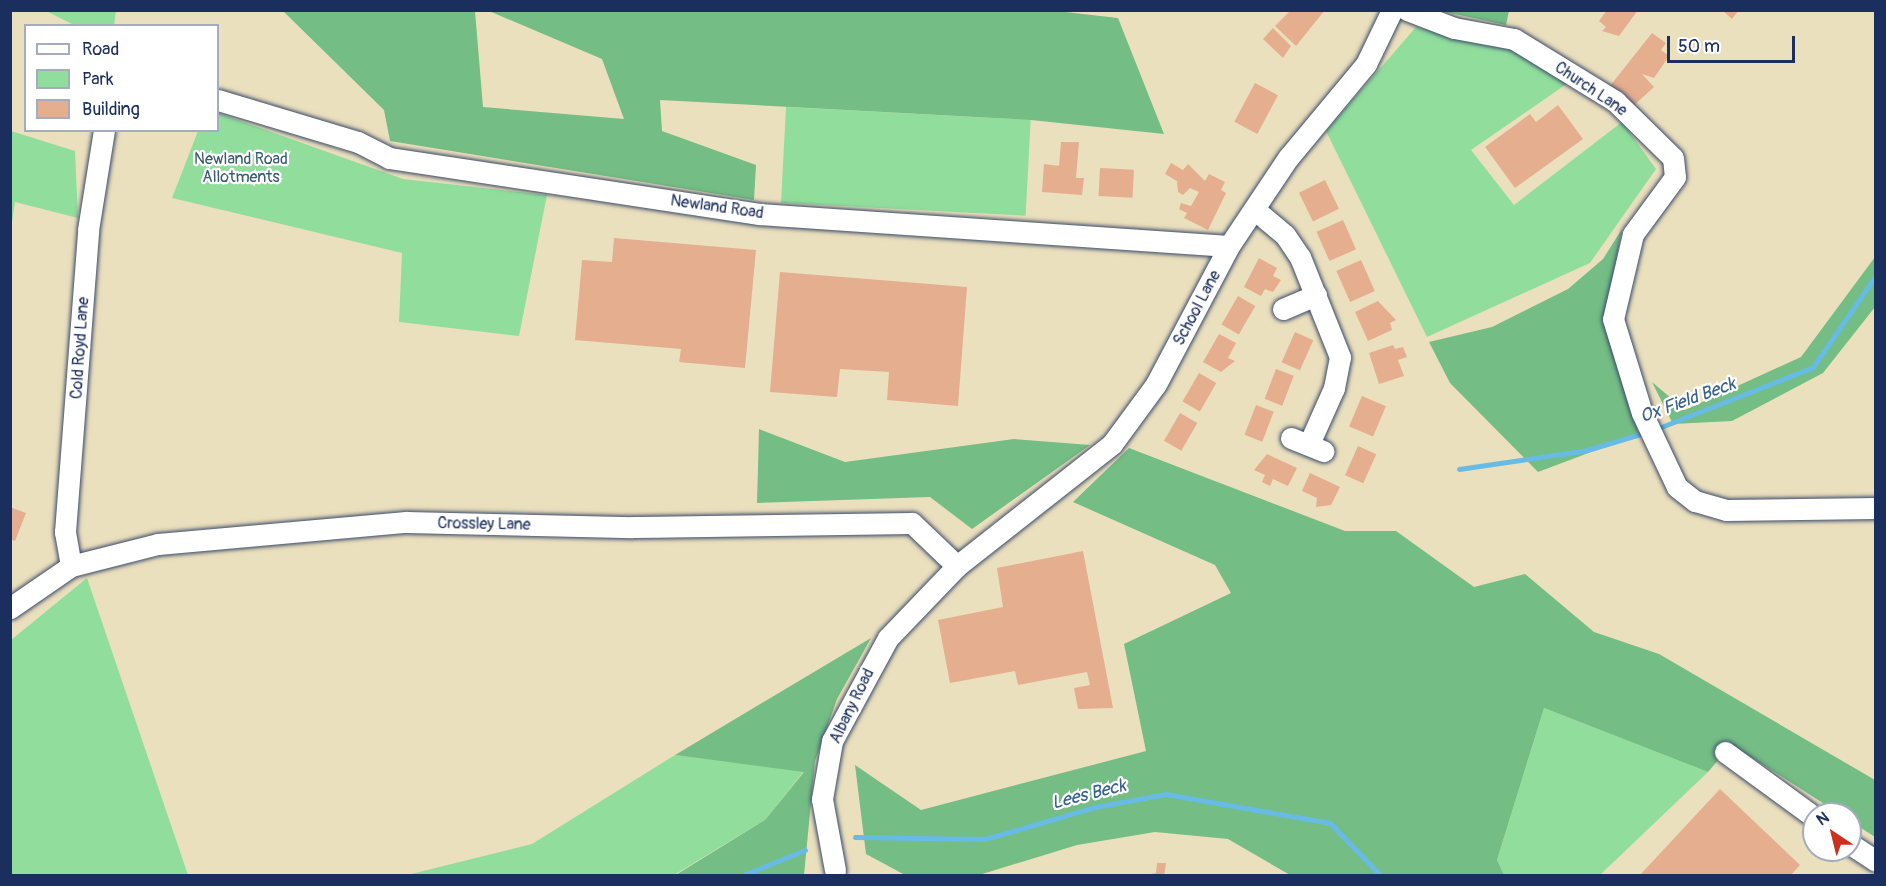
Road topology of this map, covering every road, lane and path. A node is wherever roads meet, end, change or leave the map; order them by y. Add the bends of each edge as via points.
1 (1392, 10) edge
2 (1407, 10) edge
3 (219, 100) edge
4 (104, 132) edge
5 (1254, 209) junction
6 (1229, 246) junction
7 (1316, 295) junction
8 (1283, 309) dead end
9 (1308, 445) dead end
10 (1875, 508) edge
11 (71, 566) junction
12 (957, 566) junction
13 (10, 608) edge
14 (1725, 752) dead end
15 (1802, 809) edge
16 (1862, 852) edge
17 (1875, 861) edge
18 (837, 874) edge

1 - 5 street, School Lane via 1366,64 1288,158
2 - 10 street, Church Lane via 1454,28 1514,39 1615,101 1673,158 1675,177 1633,234 1613,320 1642,413 1677,487 1695,501 1726,510
3 - 6 street, Newland Road via 358,142 389,158 759,214
4 - 11 street, Cold Royd Lane via 88,230 64,532
5 - 6 street, School Lane
5 - 7 street via 1285,235
6 - 12 street, School Lane via 1156,384 1112,444
7 - 8 street
7 - 9 street via 1340,357 1334,388
11 - 12 street, Crossley Lane via 158,544 406,522 633,527 912,523
11 - 13 street, Crossley Lane
12 - 18 street, Albany Road via 888,638 832,741 822,798
14 - 15 street
16 - 17 street

